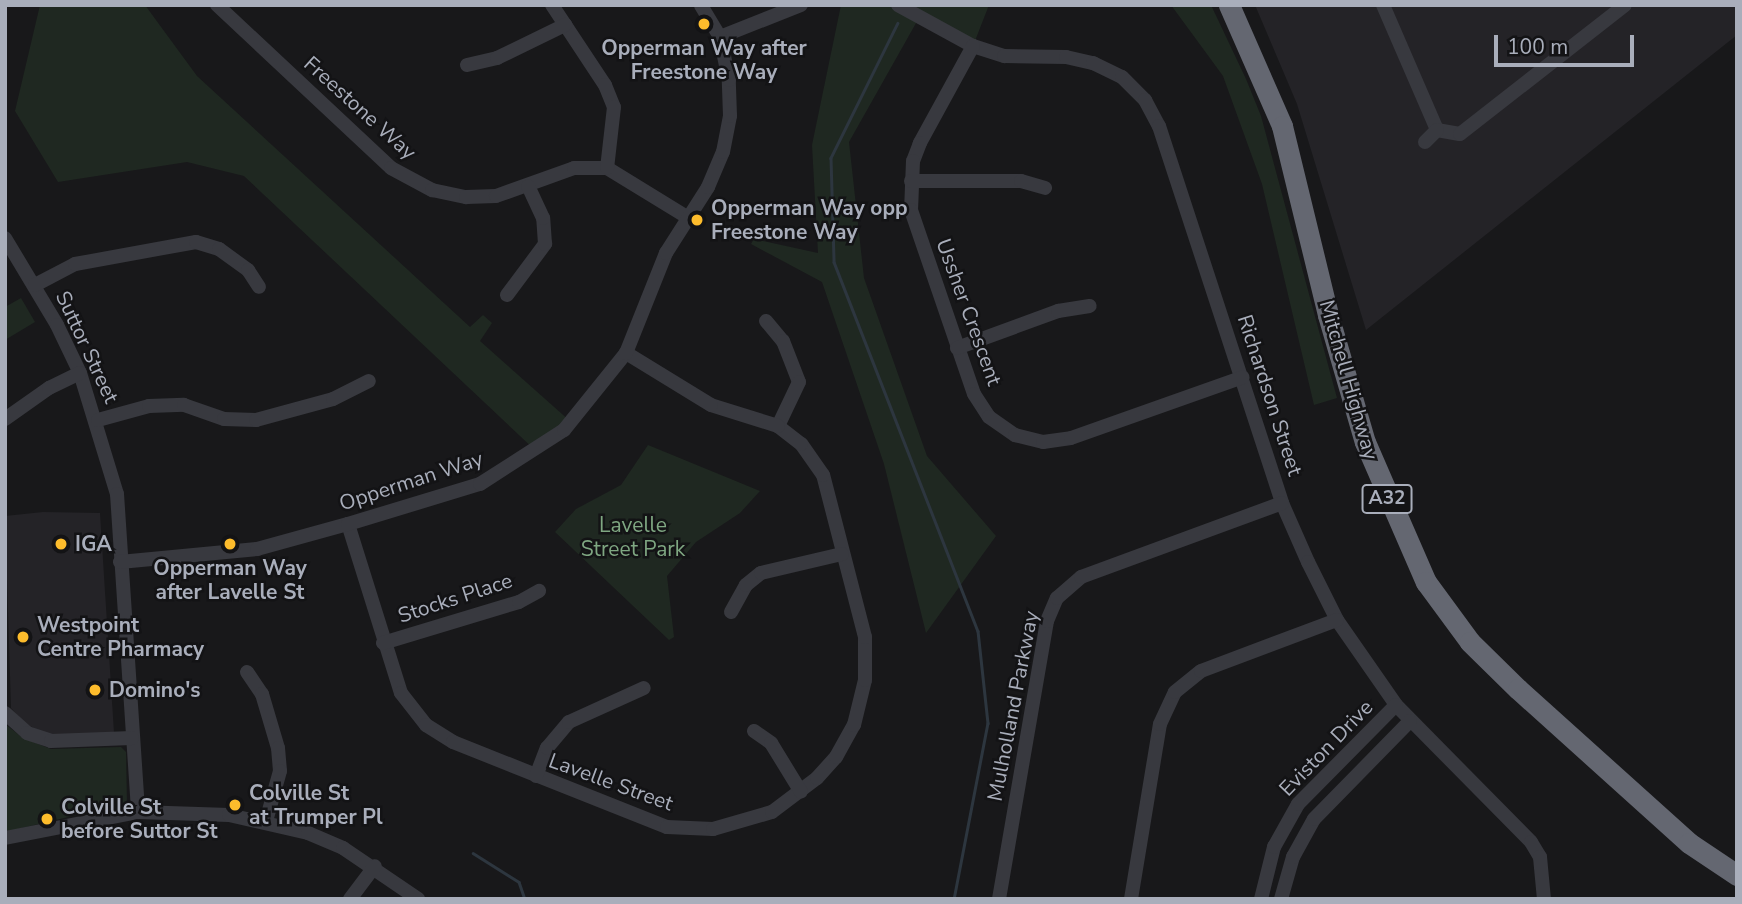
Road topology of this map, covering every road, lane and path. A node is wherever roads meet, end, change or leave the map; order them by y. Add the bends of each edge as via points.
1 (217, 5) edge
2 (552, 5) edge
3 (701, 5) edge
4 (801, 5) edge
5 (898, 5) edge
6 (1229, 5) edge
7 (1383, 5) edge
8 (1625, 5) edge
9 (565, 25) junction
10 (720, 37) junction
11 (973, 46) junction
12 (467, 65) dead end
13 (1437, 130) junction
14 (1425, 142) dead end
15 (607, 167) junction
16 (911, 181) junction
17 (528, 186) junction
18 (1045, 188) dead end
19 (687, 217) junction
20 (5, 238) edge
21 (35, 285) junction
22 (259, 287) dead end
23 (507, 295) dead end
24 (1090, 306) dead end
25 (766, 321) dead end
26 (957, 348) junction
27 (626, 353) junction
28 (80, 373) junction
29 (1243, 377) junction
30 (369, 381) dead end
31 (5, 419) edge
32 (97, 420) junction
33 (778, 426) junction
34 (1282, 503) junction
35 (348, 524) junction
36 (842, 554) junction
37 (120, 562) junction
38 (540, 591) dead end
39 (731, 612) dead end
40 (1337, 620) junction
41 (383, 643) junction
42 (247, 672) dead end
43 (644, 688) dead end
44 (1396, 705) junction
45 (5, 713) edge
46 (1410, 720) junction
47 (754, 731) dead end
48 (132, 738) junction
49 (536, 776) junction
50 (802, 792) junction
51 (138, 813) junction
52 (266, 821) junction
53 (5, 838) edge
54 (375, 866) junction
55 (1737, 875) edge
56 (350, 899) edge
57 (418, 899) edge
58 (999, 899) edge
59 (1131, 899) edge
60 (1261, 899) edge
61 (1282, 899) edge
62 (1544, 899) edge

1 - 17 street, Freestone Way via 391,168 410,180 466,197 496,196
2 - 9 street
3 - 10 street, Opperman Way
4 - 10 street
5 - 11 street, Richardson Street
6 - 55 highway, Mitchell Highway / A32 via 1282,126 1328,315 1366,442 1426,582 1470,642 1518,690 1680,835
7 - 13 street
8 - 13 street via 1461,134
9 - 12 street via 497,58
9 - 15 street via 605,85 614,107
10 - 19 street, Opperman Way via 730,116 723,152
11 - 16 street, Ussher Crescent via 920,143
11 - 29 street, Richardson Street via 1004,55 1066,57 1093,63 1122,78 1145,100 1159,126
13 - 14 street
15 - 17 street, Freestone Way via 574,168
15 - 19 street
16 - 18 street via 1021,181
16 - 26 street, Ussher Crescent via 911,210
17 - 23 street via 543,218 545,244
19 - 27 street, Opperman Way via 666,253
20 - 21 street, Suttor Street
21 - 22 street via 75,264 196,243 219,249 248,270
21 - 28 street, Suttor Street
24 - 26 street via 1058,311
25 - 33 street via 783,341 799,382
26 - 29 street, Ussher Crescent via 974,394 989,416 1015,435 1043,442 1072,438
27 - 33 street, Lavelle Street via 711,405
27 - 35 street, Opperman Way via 584,410 524,458 473,486
28 - 31 street
28 - 32 street, Suttor Street
29 - 34 street, Richardson Street
30 - 32 street via 333,399 256,420 224,419 184,405 149,406
32 - 37 street, Suttor Street via 120,519
33 - 36 street, Lavelle Street via 800,444 823,475
34 - 40 street, Richardson Street
34 - 58 street, Mulholland Parkway via 1081,577 1057,598 1047,621
35 - 37 street, Opperman Way via 257,549
35 - 41 street, Lavelle Street
36 - 39 street via 761,573 746,585
36 - 50 street, Lavelle Street via 865,636 865,680 854,725 836,757
37 - 48 street, Suttor Street
38 - 41 street, Stocks Place via 519,602
40 - 44 street, Richardson Street
40 - 59 street via 1201,671 1175,692 1160,724
41 - 49 street, Lavelle Street via 401,693 426,724 453,742
42 - 52 street via 262,694 278,748 280,771
43 - 49 street via 569,722 547,748
44 - 46 street, Richardson Street
44 - 60 street, Eviston Drive via 1298,804 1274,848
45 - 48 street via 27,733 51,741
46 - 61 street, Eviston Drive via 1314,818 1293,857
46 - 62 street, Richardson Street via 1531,842 1540,857
47 - 50 street via 771,743
48 - 51 street, Suttor Street
49 - 50 street, Lavelle Street via 667,827 713,829 744,822 772,812
51 - 52 street via 187,811
51 - 53 street
52 - 54 street via 308,834
54 - 56 street
54 - 57 street

